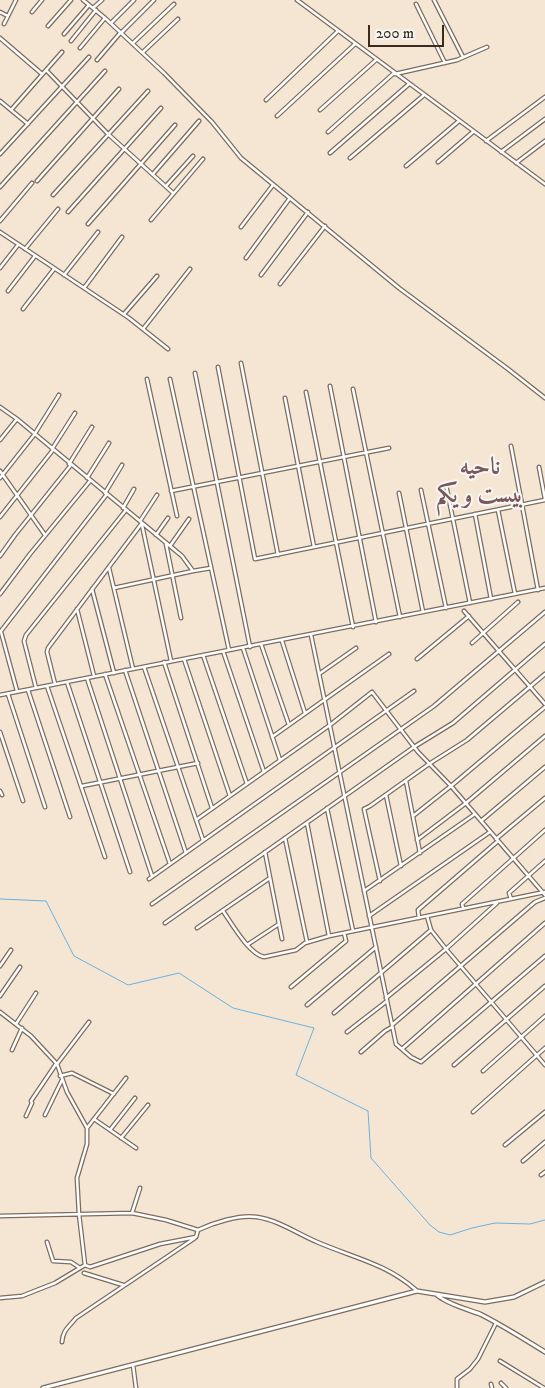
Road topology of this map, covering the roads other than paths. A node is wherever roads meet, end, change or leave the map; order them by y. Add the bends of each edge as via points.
1 (16, 0) edge
2 (42, 0) edge
3 (71, 0) edge
4 (83, 0) edge
5 (102, 0) edge
6 (134, 0) edge
7 (154, 0) edge
8 (297, 0) edge
9 (434, 0) edge
10 (174, 4) dead end
11 (416, 4) dead end
12 (89, 5) junction
13 (94, 9) junction
14 (0, 12) edge
15 (32, 12) dead end
16 (8, 16) junction
17 (106, 18) junction
18 (178, 19) dead end
19 (111, 23) junction
20 (4, 24) dead end
21 (48, 26) dead end
22 (338, 31) junction
23 (121, 32) junction
24 (64, 34) dead end
25 (0, 38) edge
26 (71, 41) dead end
27 (133, 43) junction
28 (355, 44) junction
29 (487, 47) dead end
30 (80, 48) dead end
31 (62, 52) dead end
32 (142, 52) junction
33 (89, 57) dead end
34 (463, 57) junction
35 (97, 60) dead end
36 (376, 60) junction
37 (445, 63) junction
38 (46, 70) junction
39 (105, 72) dead end
40 (42, 74) junction
41 (395, 74) junction
42 (409, 84) junction
43 (63, 86) junction
44 (119, 89) dead end
45 (148, 91) dead end
46 (424, 95) junction
47 (545, 97) edge
48 (266, 100) dead end
49 (0, 101) edge
50 (78, 102) junction
51 (161, 108) dead end
52 (10, 110) junction
53 (320, 110) dead end
54 (277, 116) dead end
55 (92, 117) junction
56 (545, 119) edge
57 (199, 121) dead end
58 (459, 122) junction
59 (28, 124) junction
60 (175, 125) dead end
61 (328, 132) dead end
62 (473, 132) junction
63 (108, 134) junction
64 (486, 141) junction
65 (545, 141) edge
66 (124, 148) junction
67 (501, 152) junction
68 (0, 154) edge
69 (330, 154) dead end
70 (193, 156) dead end
71 (350, 158) dead end
72 (203, 159) dead end
73 (438, 162) dead end
74 (140, 163) junction
75 (516, 163) junction
76 (406, 166) dead end
77 (153, 174) junction
78 (32, 182) dead end
79 (37, 182) dead end
80 (545, 184) edge
81 (273, 185) junction
82 (166, 186) junction
83 (0, 187) edge
84 (173, 193) junction
85 (53, 195) dead end
86 (290, 198) junction
87 (58, 209) dead end
88 (68, 212) dead end
89 (308, 212) junction
90 (151, 220) dead end
91 (0, 221) edge
92 (88, 224) dead end
93 (325, 226) junction
94 (242, 227) dead end
95 (0, 232) edge
96 (98, 232) dead end
97 (4, 235) junction
98 (122, 237) dead end
99 (0, 240) edge
100 (18, 245) junction
101 (25, 249) junction
102 (35, 256) junction
103 (246, 258) dead end
104 (0, 268) edge
105 (55, 269) junction
106 (190, 269) dead end
107 (64, 275) junction
108 (261, 275) dead end
109 (157, 276) dead end
110 (280, 284) dead end
111 (84, 288) junction
112 (8, 291) dead end
113 (23, 309) dead end
114 (124, 314) junction
115 (143, 329) junction
116 (168, 349) dead end
117 (241, 363) dead end
118 (218, 367) dead end
119 (195, 373) dead end
120 (147, 379) dead end
121 (170, 379) dead end
122 (330, 386) dead end
123 (353, 389) dead end
124 (306, 392) dead end
125 (59, 395) dead end
126 (285, 398) dead end
127 (545, 398) edge
128 (0, 407) edge
129 (75, 414) dead end
130 (17, 419) junction
131 (92, 427) dead end
132 (34, 434) junction
133 (0, 440) edge
134 (109, 443) dead end
135 (511, 446) dead end
136 (389, 448) dead end
137 (53, 450) junction
138 (366, 452) junction
139 (344, 457) junction
140 (320, 461) junction
141 (70, 465) junction
142 (122, 465) dead end
143 (298, 466) junction
144 (539, 467) dead end
145 (0, 471) edge
146 (262, 473) junction
147 (3, 475) junction
148 (240, 477) junction
149 (0, 478) edge
150 (89, 480) junction
151 (217, 482) junction
152 (446, 485) dead end
153 (194, 486) junction
154 (134, 489) dead end
155 (421, 490) dead end
156 (171, 491) junction
157 (106, 494) junction
158 (399, 494) dead end
159 (157, 495) dead end
160 (17, 496) junction
161 (545, 500) edge
162 (522, 505) junction
163 (124, 509) junction
164 (498, 510) junction
165 (475, 514) junction
166 (30, 516) junction
167 (177, 516) dead end
168 (0, 517) edge
169 (168, 518) dead end
170 (189, 519) dead end
171 (453, 519) junction
172 (141, 522) junction
173 (428, 524) junction
174 (406, 528) junction
175 (382, 533) junction
176 (156, 535) junction
177 (45, 536) junction
178 (360, 538) junction
179 (166, 542) junction
180 (336, 543) junction
181 (170, 546) junction
182 (314, 547) junction
183 (278, 555) junction
184 (0, 556) edge
185 (109, 568) junction
186 (211, 568) junction
187 (193, 570) junction
188 (172, 575) junction
189 (154, 579) junction
190 (114, 588) junction
191 (545, 588) edge
192 (92, 589) junction
193 (538, 590) junction
194 (0, 594) edge
195 (515, 594) junction
196 (492, 599) junction
197 (518, 602) dead end
198 (470, 603) junction
199 (446, 608) junction
200 (77, 609) junction
201 (464, 611) dead end
202 (545, 612) edge
203 (424, 613) junction
204 (469, 616) junction
205 (400, 617) junction
206 (181, 618) dead end
207 (376, 622) junction
208 (353, 627) junction
209 (0, 631) edge
210 (483, 633) junction
211 (311, 635) junction
212 (282, 640) junction
213 (472, 643) dead end
214 (261, 644) junction
215 (545, 644) edge
216 (250, 646) junction
217 (243, 648) junction
218 (356, 648) dead end
219 (229, 650) junction
220 (498, 651) junction
221 (223, 652) junction
222 (389, 654) dead end
223 (203, 655) junction
224 (184, 659) junction
225 (418, 659) dead end
226 (171, 661) junction
227 (164, 662) junction
228 (144, 666) junction
229 (133, 669) junction
230 (125, 670) junction
231 (515, 670) junction
232 (114, 672) junction
233 (105, 674) junction
234 (319, 674) junction
235 (545, 674) edge
236 (94, 676) junction
237 (87, 678) junction
238 (67, 682) junction
239 (55, 684) junction
240 (47, 686) junction
241 (530, 687) junction
242 (36, 688) junction
243 (28, 690) junction
244 (414, 691) dead end
245 (17, 692) junction
246 (8, 694) junction
247 (0, 695) edge
248 (324, 700) junction
249 (545, 705) edge
250 (386, 711) junction
251 (306, 713) junction
252 (289, 725) junction
253 (330, 725) junction
254 (401, 730) junction
255 (0, 732) edge
256 (545, 736) edge
257 (272, 737) junction
258 (414, 747) junction
259 (334, 748) junction
260 (280, 760) junction
261 (198, 763) junction
262 (429, 764) junction
263 (178, 767) junction
264 (545, 767) edge
265 (159, 770) junction
266 (264, 772) junction
267 (340, 773) junction
268 (139, 774) junction
269 (120, 778) junction
270 (406, 781) junction
271 (100, 782) junction
272 (247, 784) junction
273 (81, 786) junction
274 (451, 786) junction
275 (0, 790) edge
276 (2, 795) dead end
277 (386, 795) junction
278 (230, 796) junction
279 (344, 796) junction
280 (545, 798) edge
281 (24, 801) dead end
282 (466, 804) junction
283 (45, 807) dead end
284 (212, 808) junction
285 (327, 808) junction
286 (475, 814) junction
287 (412, 816) junction
288 (70, 817) dead end
289 (196, 820) junction
290 (481, 820) junction
291 (307, 823) junction
292 (545, 830) edge
293 (490, 832) junction
294 (285, 838) junction
295 (203, 840) junction
296 (418, 840) junction
297 (497, 840) junction
298 (265, 852) junction
299 (186, 853) junction
300 (420, 853) junction
301 (105, 857) dead end
302 (512, 858) junction
303 (545, 861) edge
304 (170, 864) junction
305 (401, 866) junction
306 (130, 872) dead end
307 (153, 876) junction
308 (528, 876) junction
309 (270, 878) junction
310 (149, 879) dead end
311 (380, 881) junction
312 (364, 891) junction
313 (545, 894) edge
314 (511, 899) junction
315 (498, 902) junction
316 (152, 904) dead end
317 (463, 909) junction
318 (223, 911) junction
319 (369, 916) junction
320 (427, 916) junction
321 (419, 918) junction
322 (165, 923) dead end
323 (280, 923) junction
324 (545, 923) edge
325 (371, 927) junction
326 (197, 928) dead end
327 (431, 930) junction
328 (353, 931) junction
329 (344, 933) junction
330 (329, 936) junction
331 (282, 939) dead end
332 (307, 942) junction
333 (247, 945) junction
334 (376, 947) junction
335 (446, 949) junction
336 (10, 950) dead end
337 (545, 956) edge
338 (0, 966) edge
339 (461, 966) junction
340 (20, 967) dead end
341 (381, 973) junction
342 (476, 983) junction
343 (545, 986) edge
344 (290, 987) dead end
345 (36, 993) dead end
346 (0, 996) edge
347 (387, 999) junction
348 (492, 1002) junction
349 (306, 1006) dead end
350 (0, 1012) edge
351 (334, 1013) dead end
352 (545, 1016) edge
353 (507, 1020) junction
354 (89, 1022) dead end
355 (16, 1024) junction
356 (392, 1026) junction
357 (22, 1028) junction
358 (347, 1032) dead end
359 (521, 1037) junction
360 (545, 1048) edge
361 (402, 1049) junction
362 (12, 1050) dead end
363 (361, 1052) dead end
364 (537, 1055) junction
365 (57, 1064) junction
366 (454, 1065) dead end
367 (545, 1065) edge
368 (483, 1071) dead end
369 (60, 1076) junction
370 (126, 1078) dead end
371 (62, 1080) junction
372 (114, 1094) junction
373 (135, 1098) dead end
374 (148, 1105) dead end
375 (473, 1112) dead end
376 (545, 1112) edge
377 (45, 1115) dead end
378 (543, 1115) edge
379 (26, 1116) dead end
380 (94, 1119) junction
381 (87, 1128) junction
382 (110, 1130) junction
383 (121, 1138) junction
384 (545, 1142) edge
385 (505, 1146) dead end
386 (136, 1148) dead end
387 (523, 1161) dead end
388 (545, 1172) edge
389 (541, 1175) dead end
390 (140, 1188) dead end
391 (132, 1213) junction
392 (79, 1214) junction
393 (0, 1216) edge
394 (198, 1230) junction
395 (196, 1238) junction
396 (47, 1242) dead end
397 (85, 1265) junction
398 (80, 1268) junction
399 (84, 1273) dead end
400 (545, 1282) edge
401 (123, 1285) junction
402 (417, 1291) junction
403 (434, 1294) junction
404 (0, 1298) edge
405 (496, 1322) junction
406 (62, 1342) dead end
407 (545, 1352) edge
408 (500, 1361) dead end
409 (133, 1365) junction
410 (501, 1383) dead end
411 (43, 1388) edge
412 (136, 1388) edge
413 (458, 1388) edge
414 (506, 1388) edge
415 (544, 1388) edge

1 - 16 street
2 - 15 street
3 - 21 street
4 - 12 street
5 - 13 street
6 - 19 street
7 - 23 street
8 - 22 street
9 - 34 street
10 - 27 street
11 - 37 street
12 - 13 street
12 - 24 street
13 - 17 street
13 - 26 street
14 - 16 street
16 - 20 street
17 - 19 street
17 - 30 street
18 - 32 street
19 - 23 street
22 - 28 street
22 - 48 street
23 - 27 street
23 - 35 street
25 - 40 street
27 - 32 street
28 - 36 street
28 - 54 street
29 - 34 street
31 - 38 street
32 - 81 street via 212,122 241,158
33 - 43 street
34 - 37 street
36 - 41 street
36 - 53 street
37 - 41 street
38 - 40 street
38 - 43 street
39 - 50 street
40 - 52 street
41 - 42 street
41 - 61 street
42 - 46 street
42 - 69 street
43 - 50 street
43 - 59 street
44 - 55 street
45 - 63 street
46 - 58 street
46 - 71 street
47 - 64 street
49 - 52 street
50 - 55 street
50 - 83 street
51 - 66 street
52 - 59 street
55 - 63 street
55 - 79 street
56 - 67 street
57 - 77 street
58 - 62 street
58 - 76 street
59 - 68 street
60 - 74 street
62 - 64 street
62 - 73 street
63 - 66 street
63 - 85 street
64 - 67 street
65 - 75 street
66 - 74 street
66 - 88 street
67 - 75 street
70 - 82 street
72 - 84 street
74 - 77 street
74 - 92 street
75 - 80 street
77 - 82 street
78 - 91 street
81 - 86 street
81 - 94 street
82 - 84 street
84 - 90 street
86 - 89 street
86 - 103 street
87 - 101 street
89 - 93 street
89 - 108 street
93 - 110 street
93 - 127 street via 399,288
95 - 97 street
96 - 107 street
97 - 99 street
97 - 100 street
98 - 111 street
100 - 101 street
100 - 104 street
101 - 102 street
102 - 105 street
102 - 112 street
105 - 107 street
105 - 113 street
106 - 115 street
107 - 111 street
109 - 114 street
111 - 114 street
114 - 115 street
115 - 116 street
117 - 146 street
118 - 148 street
119 - 151 street
120 - 156 street
121 - 153 street
122 - 139 street
123 - 138 street
124 - 140 street
125 - 132 street
126 - 143 street
128 - 130 street
129 - 137 street
130 - 132 street
130 - 133 street
131 - 141 street
132 - 137 street
132 - 147 street
134 - 150 street
135 - 162 street
136 - 138 street
137 - 141 street
137 - 160 street
138 - 139 street
138 - 175 street
139 - 140 street
139 - 178 street
140 - 143 street
140 - 180 street
141 - 150 street
141 - 166 street
142 - 157 street
143 - 146 street
143 - 182 street
144 - 161 street
145 - 147 street
146 - 148 street
146 - 183 street
147 - 149 street
147 - 160 street
148 - 151 street
148 - 183 street via 255,558
150 - 157 street
150 - 177 street
151 - 153 street
151 - 216 street
152 - 171 street
153 - 156 street
153 - 186 street
154 - 163 street
155 - 173 street
156 - 167 street
157 - 163 street
157 - 209 street
158 - 174 street
159 - 172 street
160 - 166 street
160 - 168 street
161 - 162 street
162 - 164 street
162 - 193 street
163 - 172 street
163 - 242 street via 26,635 24,641
164 - 165 street
164 - 195 street
165 - 171 street
165 - 196 street
166 - 177 street
166 - 184 street
169 - 176 street
170 - 181 street
171 - 173 street
171 - 198 street
172 - 176 street
172 - 185 street
172 - 189 street
173 - 174 street
173 - 199 street
174 - 175 street
174 - 203 street
175 - 178 street
175 - 205 street
176 - 179 street
177 - 194 street
178 - 180 street
178 - 207 street
179 - 181 street
179 - 188 street
180 - 182 street
180 - 208 street
181 - 187 street
182 - 183 street
185 - 190 street
185 - 192 street
186 - 187 street
186 - 219 street
187 - 188 street
188 - 189 street
188 - 206 street
189 - 190 street
189 - 226 street
190 - 229 street
191 - 193 street
192 - 200 street
192 - 232 street
193 - 195 street
195 - 196 street
196 - 198 street
197 - 210 street
198 - 199 street
199 - 203 street
200 - 236 street
200 - 239 street via 48,648
201 - 204 street
202 - 220 street
203 - 205 street
204 - 210 street
204 - 225 street
205 - 207 street
207 - 208 street
208 - 211 street
209 - 245 street
210 - 213 street
210 - 220 street
211 - 212 street
211 - 234 street
212 - 214 street
212 - 251 street
214 - 216 street
214 - 252 street
215 - 231 street
216 - 217 street
217 - 219 street
217 - 257 street
218 - 234 street
219 - 221 street
220 - 231 street
220 - 254 street
221 - 223 street
221 - 266 street
222 - 248 street
223 - 224 street
223 - 272 street
224 - 226 street
224 - 278 street
226 - 227 street
227 - 228 street
227 - 261 street
228 - 229 street
228 - 263 street
229 - 230 street
230 - 232 street
230 - 265 street
231 - 241 street
231 - 258 street via 453,723
232 - 233 street
233 - 236 street
233 - 268 street
234 - 248 street
235 - 241 street
236 - 237 street
237 - 238 street
237 - 269 street
238 - 239 street
238 - 271 street
239 - 240 street
240 - 242 street
240 - 273 street
241 - 249 street
241 - 262 street via 467,740
242 - 243 street
243 - 245 street
243 - 288 street
244 - 250 street
245 - 246 street
246 - 247 street
246 - 283 street
248 - 251 street
248 - 253 street
249 - 274 street
250 - 253 street via 372,692
250 - 254 street
250 - 259 street
251 - 252 street
252 - 257 street
253 - 259 street
253 - 260 street
254 - 258 street
254 - 267 street
255 - 281 street
256 - 282 street
257 - 260 street
258 - 262 street
258 - 279 street
259 - 267 street
259 - 295 street
260 - 266 street
261 - 263 street
261 - 284 street
262 - 270 street
262 - 274 street
263 - 265 street
263 - 289 street
264 - 290 street
265 - 268 street
265 - 299 street
266 - 272 street
267 - 279 street
267 - 316 street
268 - 269 street
268 - 304 street
269 - 271 street
269 - 307 street
270 - 277 street
270 - 287 street
271 - 273 street
271 - 306 street
272 - 278 street
273 - 301 street
274 - 282 street
274 - 287 street
275 - 276 street
277 - 305 street
277 - 311 street via 364,808
278 - 284 street
279 - 285 street
279 - 312 street
280 - 297 street
282 - 286 street
282 - 296 street
284 - 289 street
285 - 291 street
285 - 328 street
286 - 290 street
286 - 300 street
287 - 296 street
289 - 295 street
290 - 293 street
291 - 294 street
291 - 330 street
292 - 302 street
293 - 297 street
293 - 319 street
294 - 298 street
294 - 332 street
295 - 299 street
296 - 300 street
297 - 302 street
297 - 321 street via 418,910
298 - 309 street
298 - 322 street
299 - 304 street
300 - 305 street
302 - 308 street
302 - 317 street via 462,904
303 - 308 street
304 - 307 street
305 - 311 street
307 - 310 street
308 - 313 street
308 - 314 street via 509,893
309 - 318 street
309 - 323 street
311 - 312 street
312 - 319 street
313 - 314 street
313 - 339 street
314 - 315 street
315 - 317 street
315 - 335 street
317 - 320 street
318 - 326 street
318 - 333 street
319 - 325 street
320 - 321 street
320 - 327 street
321 - 325 street
323 - 331 street
323 - 333 street
324 - 342 street
325 - 328 street
325 - 334 street
327 - 335 street
327 - 341 street
328 - 329 street
329 - 330 street
329 - 344 street via 346,941
330 - 332 street
332 - 333 street via 296,950 264,957
334 - 341 street
334 - 349 street
335 - 339 street
335 - 347 street
336 - 338 street
337 - 348 street
339 - 342 street
339 - 356 street
340 - 346 street
341 - 347 street
341 - 351 street
342 - 348 street
342 - 361 street
343 - 353 street
345 - 355 street
347 - 356 street
347 - 358 street
348 - 353 street
348 - 361 street via 421,1062
350 - 355 street
352 - 359 street
353 - 359 street
353 - 366 street
354 - 365 street
355 - 357 street
356 - 361 street via 396,1044
356 - 363 street
357 - 362 street
357 - 365 street
359 - 364 street
359 - 368 street
360 - 364 street
364 - 367 street
364 - 375 street
365 - 369 street
365 - 379 street via 31,1101
369 - 371 street
369 - 372 street via 72,1072
370 - 372 street
371 - 377 street
371 - 381 street
372 - 380 street
373 - 382 street
374 - 383 street
376 - 378 street
378 - 385 street
380 - 381 street
380 - 382 street
381 - 392 street via 87,1144 78,1178
382 - 383 street
383 - 386 street
384 - 387 street
388 - 389 street
390 - 391 street
391 - 392 street
391 - 394 street
392 - 393 street
392 - 397 street
394 - 395 street
394 - 402 street via 256,1216 366,1260 400,1277
395 - 397 street via 160,1244 89,1268
395 - 401 street
396 - 398 street via 53,1261 71,1262
397 - 398 street
398 - 404 street via 22,1296
399 - 401 street
400 - 403 main road via 514,1297 484,1302
401 - 406 street via 76,1318 64,1330
402 - 403 main road
402 - 409 main road
403 - 405 main road
405 - 407 main road
405 - 413 street via 478,1360 457,1379
408 - 415 street
409 - 411 main road
409 - 412 street
410 - 414 street

